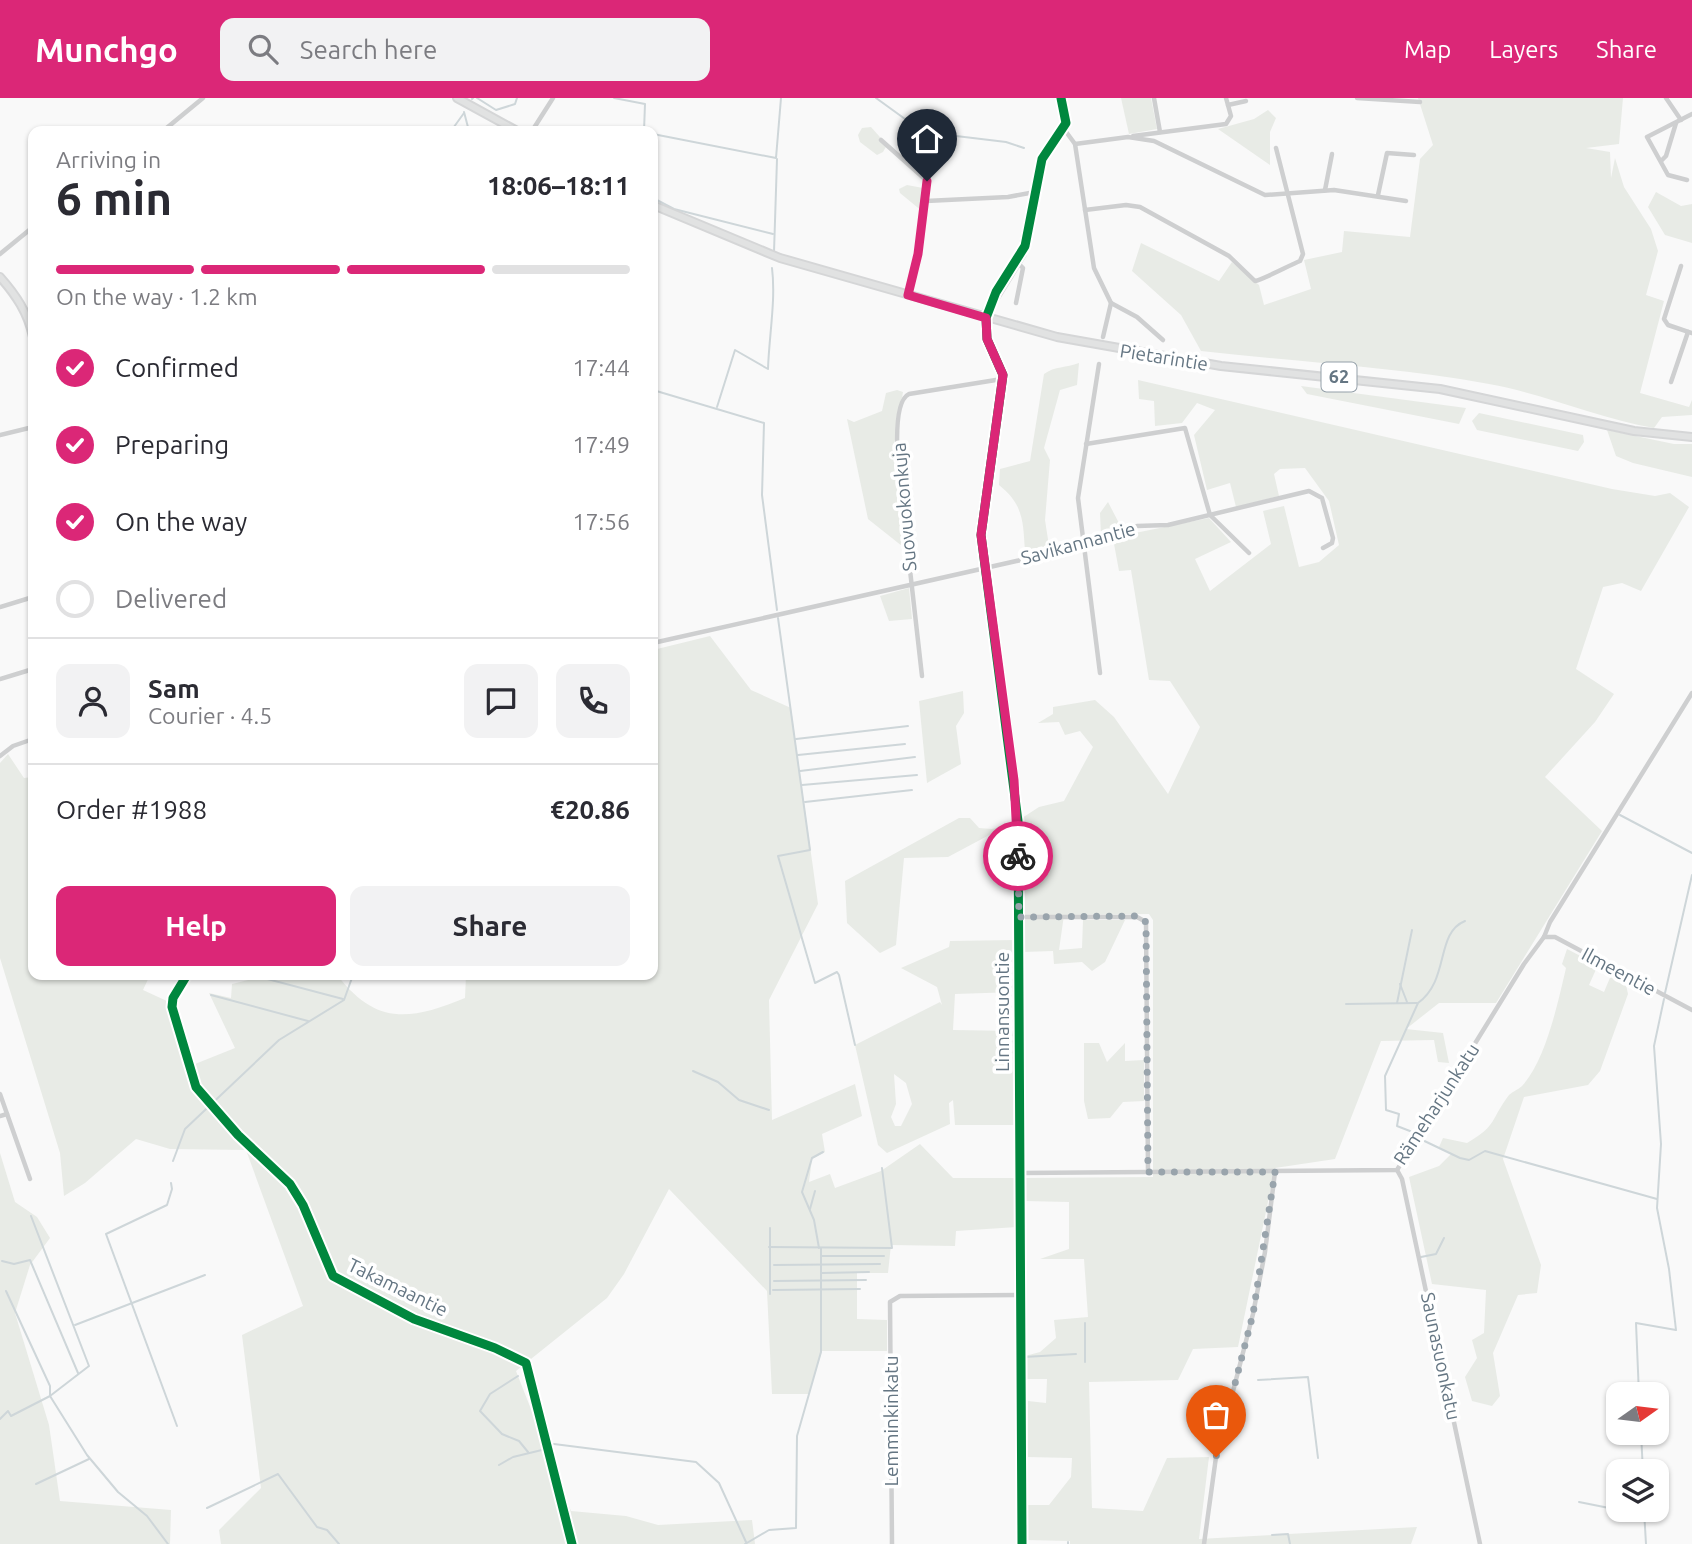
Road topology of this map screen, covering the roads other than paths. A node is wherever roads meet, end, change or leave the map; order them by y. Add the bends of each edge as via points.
1 (203, 98) edge
2 (457, 98) edge
3 (553, 98) edge
4 (1062, 98) edge
5 (1154, 98) edge
6 (1226, 98) edge
7 (1357, 98) edge
8 (1666, 98) edge
9 (1376, 99) edge
10 (1246, 101) dead end
11 (1420, 103) dead end
12 (1228, 105) junction
13 (1692, 114) edge
14 (1678, 121) junction
15 (169, 126) edge
16 (508, 126) edge
17 (535, 126) edge
18 (1063, 129) junction
19 (1160, 132) junction
20 (1128, 137) junction
21 (881, 140) dead end
22 (1076, 144) junction
23 (1276, 148) dead end
24 (1332, 154) dead end
25 (1414, 155) dead end
26 (1661, 160) junction
27 (1687, 180) dead end
28 (1325, 190) junction
29 (1036, 192) junction
30 (1286, 194) junction
31 (1378, 195) junction
32 (926, 201) junction
33 (1406, 201) dead end
34 (658, 207) edge
35 (1085, 210) junction
36 (28, 232) edge
37 (0, 254) edge
38 (1017, 262) junction
39 (1681, 266) dead end
40 (0, 277) edge
41 (908, 295) junction
42 (1016, 303) dead end
43 (1111, 303) junction
44 (28, 317) edge
45 (986, 318) junction
46 (1690, 332) edge
47 (1103, 337) dead end
48 (1163, 340) dead end
49 (1099, 364) dead end
50 (1003, 379) junction
51 (1671, 382) dead end
52 (28, 428) edge
53 (0, 435) edge
54 (1692, 437) edge
55 (1086, 444) junction
56 (1210, 515) junction
57 (1083, 546) junction
58 (1323, 548) dead end
59 (1249, 553) dead end
60 (986, 566) junction
61 (912, 582) junction
62 (28, 599) edge
63 (0, 607) edge
64 (658, 642) edge
65 (28, 671) edge
66 (1100, 673) dead end
67 (922, 676) dead end
68 (0, 679) edge
69 (1692, 693) edge
70 (28, 740) edge
71 (0, 757) edge
72 (1019, 917) junction
73 (1544, 937) junction
74 (184, 980) edge
75 (1692, 1010) edge
76 (0, 1094) edge
77 (7, 1114) junction
78 (0, 1116) edge
79 (1397, 1170) junction
80 (1148, 1172) junction
81 (1275, 1172) junction
82 (1021, 1173) junction
83 (30, 1179) dead end
84 (1021, 1295) junction
85 (572, 1544) edge
86 (892, 1544) edge
87 (1022, 1544) edge
88 (1204, 1544) edge
89 (1480, 1544) edge

1 - 15 street
2 - 16 main road
3 - 17 street
4 - 18 main road via 1067,119
5 - 19 street
6 - 12 street
7 - 9 street
8 - 14 street
9 - 11 street
10 - 12 street
12 - 19 street via 1231,116 1226,124
13 - 14 street
14 - 26 street
14 - 26 street via 1647,137
18 - 22 street
18 - 29 main road via 1042,159
19 - 20 street
20 - 22 street
20 - 30 street via 1164,144 1250,190
21 - 32 street via 926,178
22 - 35 street
23 - 30 street
24 - 28 street
25 - 31 street via 1387,153
26 - 27 street via 1668,174
28 - 30 street
28 - 31 street
29 - 32 street
29 - 38 main road via 1028,237
30 - 35 street via 1303,258 1258,281 1229,256 1140,207
31 - 33 street
32 - 41 street
34 - 41 main road, Pietarintie / 62 via 780,258
35 - 43 street via 1096,275
36 - 37 street
38 - 42 street via 1023,268
38 - 45 main road via 996,292
39 - 46 street via 1664,319 1668,325
40 - 44 main road
41 - 45 main road, Pietarintie / 62
43 - 47 street
43 - 48 street via 1137,317
45 - 50 main road via 987,339
45 - 54 main road, Pietarintie / 62 via 1160,357 1440,388 1634,431
46 - 51 street
49 - 55 street
50 - 60 main road, Linnansuontie via 981,525
50 - 61 street, Suovuokonkuja via 903,397 897,445
52 - 53 street
55 - 56 street via 1185,428
55 - 57 street via 1078,498
56 - 57 street, Savikannantie via 1128,528
56 - 58 street, Savikannantie via 1314,491 1322,498 1333,538
56 - 59 street
57 - 60 street, Savikannantie
57 - 66 street
60 - 61 street, Savikannantie
60 - 72 street, Linnansuontie via 1014,780
61 - 64 street, Savikannantie
61 - 67 street, Suovuokonkuja
62 - 63 street
65 - 68 street
69 - 73 street, Rämeharjunkatu via 1549,922
70 - 71 street
72 - 80 street via 1144,919
72 - 82 street, Linnansuontie
73 - 75 street, Ilmeentie via 1555,937
73 - 79 street, Rämeharjunkatu
74 - 85 street, Takamaantie via 172,1007 196,1087 237,1135 290,1184 334,1276 414,1319 526,1363
76 - 77 street
77 - 78 street
77 - 83 street
79 - 81 street, Rämeharjunkatu
79 - 89 street, Saunasuonkatu
80 - 81 street, Rämeharjunkatu
80 - 82 street, Rämeharjunkatu
81 - 88 street via 1260,1277 1216,1457
82 - 84 street, Linnansuontie
84 - 86 street, Lemminkinkatu via 892,1298
84 - 87 street, Linnansuontie

